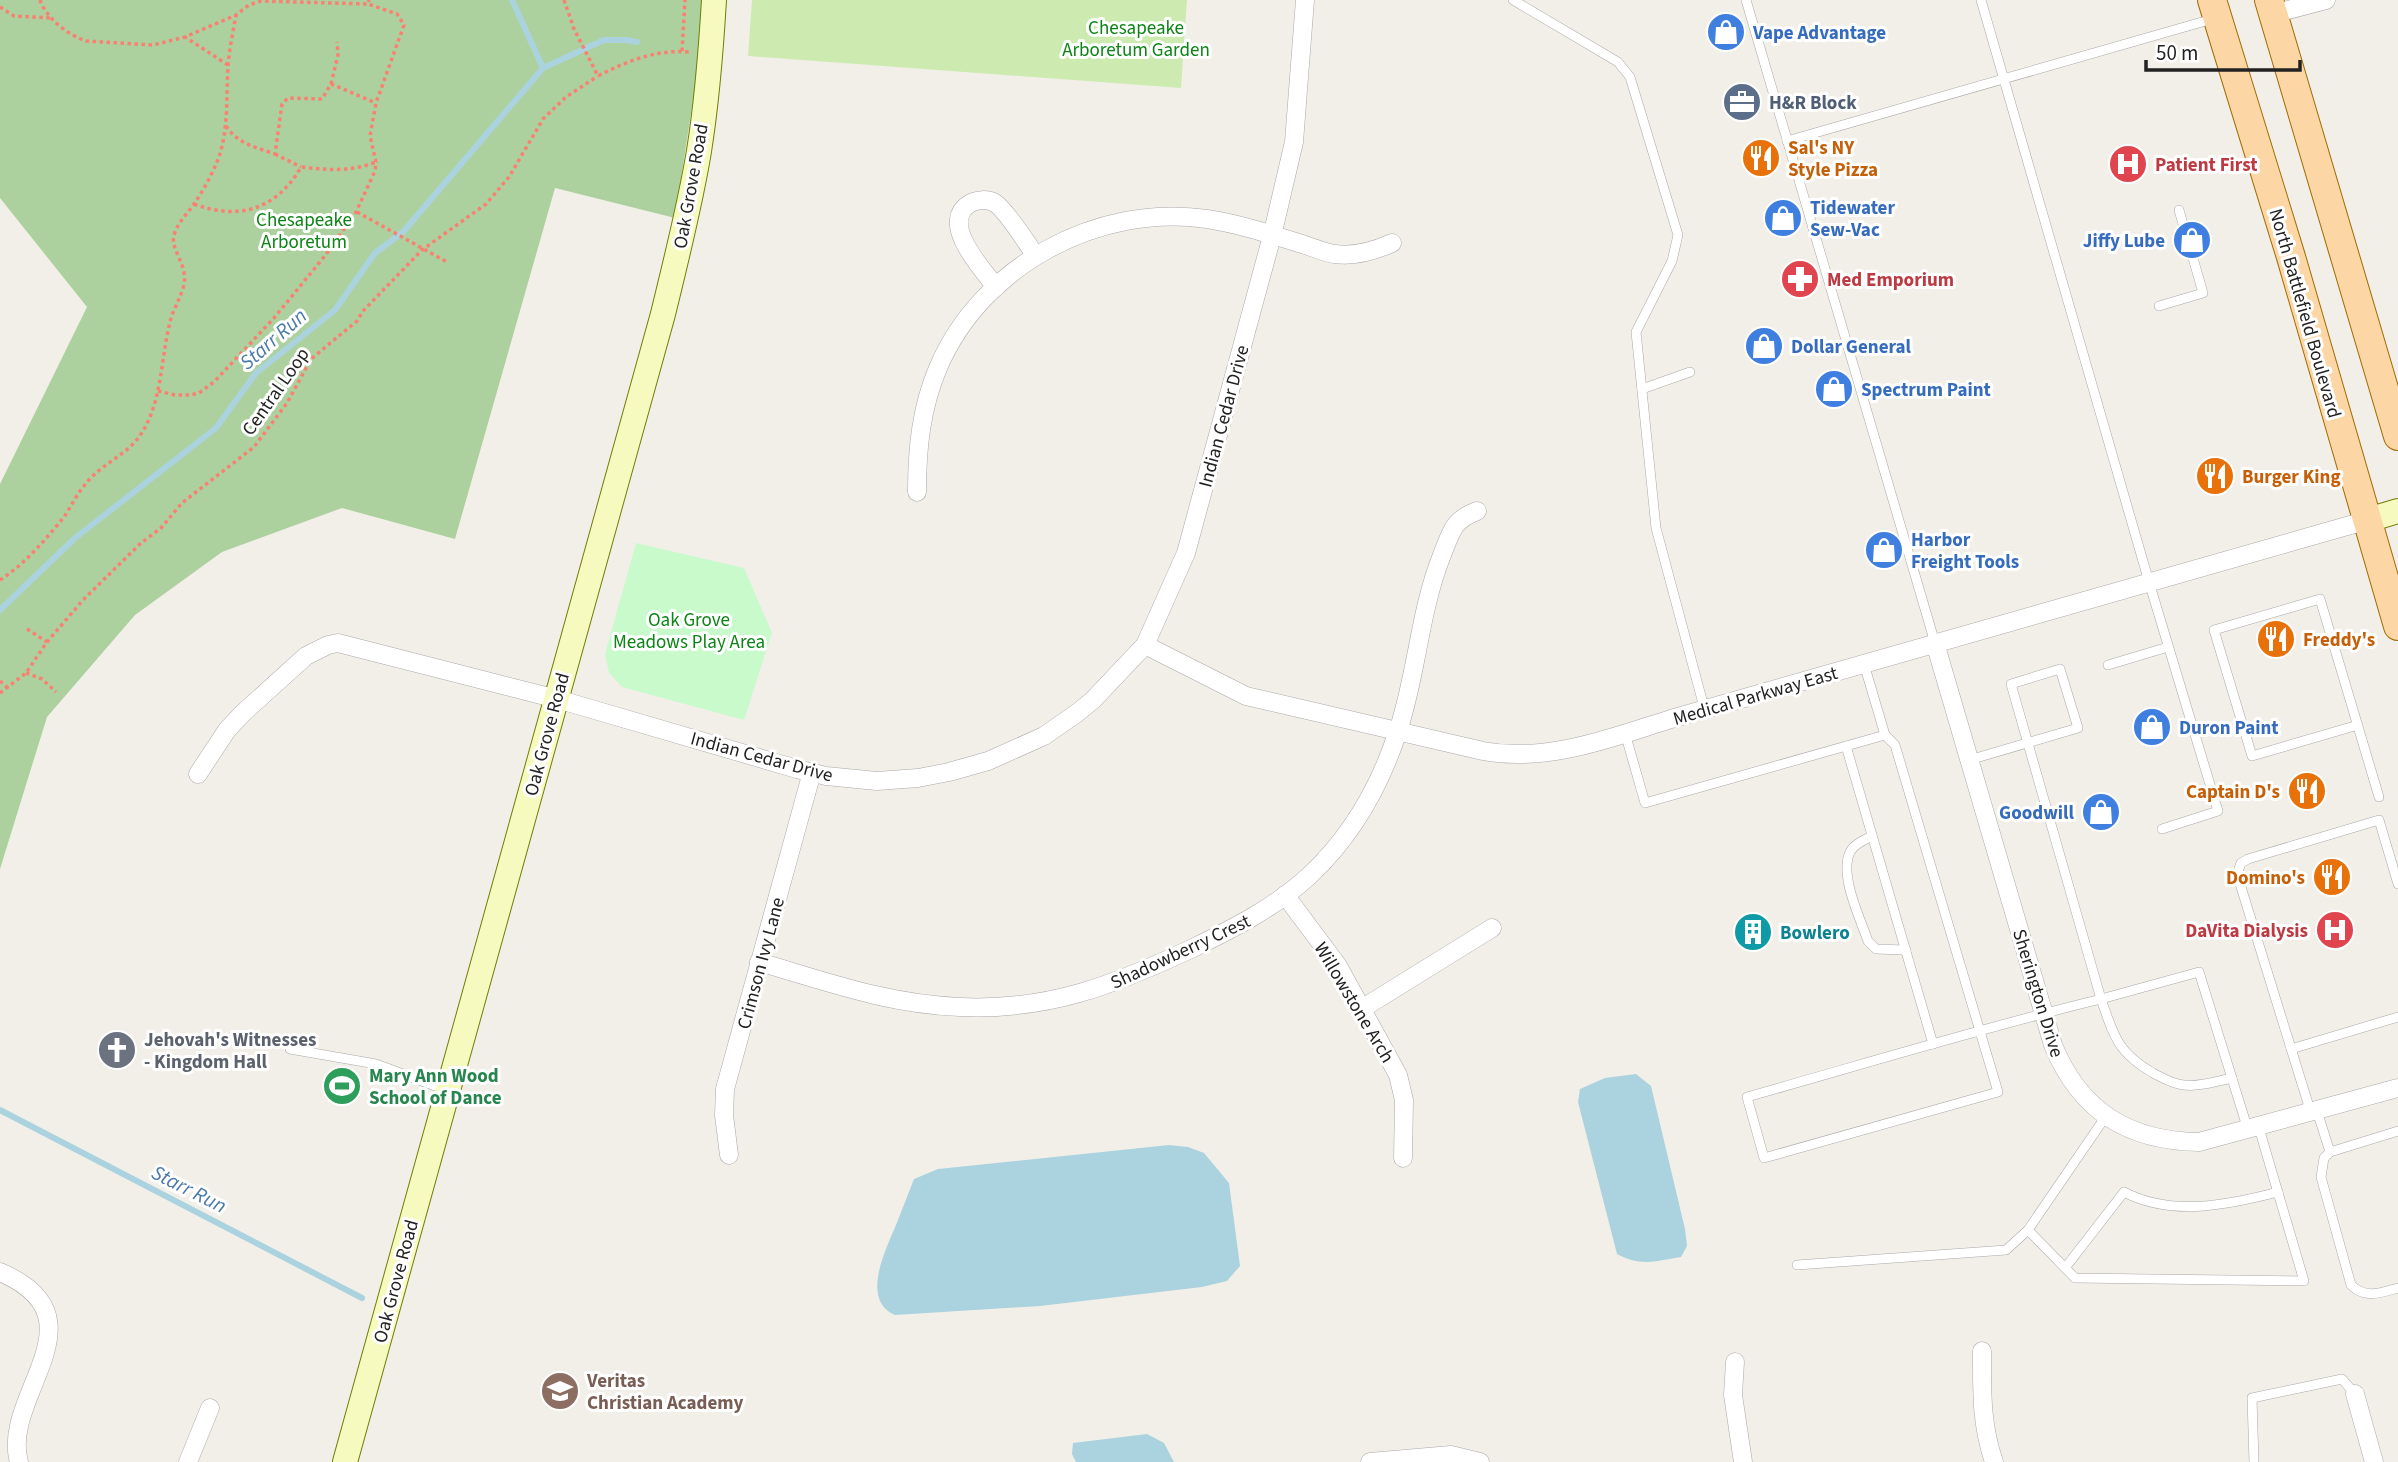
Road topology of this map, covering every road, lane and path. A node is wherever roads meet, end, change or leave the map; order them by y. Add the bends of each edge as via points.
1 (40, 0) edge
2 (564, 0) edge
3 (685, 0) edge
4 (713, 0) edge
5 (1305, 0) edge
6 (1513, 0) edge
7 (1746, 0) edge
8 (1981, 0) edge
9 (2326, 0) edge
10 (369, 2) edge
11 (0, 7) edge
12 (2271, 7) edge
13 (2215, 9) edge
14 (236, 15) junction
15 (51, 18) junction
16 (185, 37) junction
17 (337, 42) dead end
18 (682, 51) junction
19 (710, 53) junction
20 (228, 65) junction
21 (598, 76) junction
22 (2004, 79) junction
23 (331, 84) junction
24 (376, 103) junction
25 (226, 126) junction
26 (1787, 141) junction
27 (275, 154) junction
28 (376, 162) junction
29 (301, 167) junction
30 (194, 204) junction
31 (2179, 210) dead end
32 (356, 212) junction
33 (2183, 224) dead end
34 (1272, 236) junction
35 (1392, 243) dead end
36 (422, 250) junction
37 (1035, 255) junction
38 (2193, 258) dead end
39 (447, 262) dead end
40 (996, 287) junction
41 (2159, 306) dead end
42 (1690, 372) dead end
43 (1642, 389) junction
44 (158, 391) junction
45 (2398, 436) edge
46 (917, 492) dead end
47 (1477, 511) dead end
48 (2398, 511) edge
49 (2368, 520) junction
50 (0, 580) edge
51 (2149, 582) junction
52 (2398, 626) edge
53 (27, 629) dead end
54 (47, 642) junction
55 (1935, 643) junction
56 (1145, 645) junction
57 (2168, 647) junction
58 (1864, 664) junction
59 (2108, 665) dead end
60 (26, 673) junction
61 (0, 681) edge
62 (8, 688) junction
63 (56, 692) dead end
64 (0, 693) edge
65 (557, 699) junction
66 (1705, 711) junction
67 (2358, 725) junction
68 (1398, 733) junction
69 (1625, 733) junction
70 (1885, 735) junction
71 (2029, 743) junction
72 (1846, 746) junction
73 (1969, 760) junction
74 (812, 772) junction
75 (198, 774) dead end
76 (2379, 797) dead end
77 (2162, 829) dead end
78 (1872, 836) junction
79 (2398, 884) edge
80 (1285, 895) junction
81 (1492, 928) dead end
82 (1906, 950) junction
83 (759, 962) junction
84 (2101, 999) junction
85 (1363, 1008) junction
86 (2044, 1013) junction
87 (2398, 1017) edge
88 (1980, 1031) junction
89 (1933, 1044) junction
90 (290, 1049) dead end
91 (2291, 1049) junction
92 (2232, 1078) junction
93 (2398, 1088) edge
94 (448, 1091) junction
95 (2314, 1112) junction
96 (2106, 1116) junction
97 (2254, 1129) junction
98 (2398, 1131) edge
99 (2330, 1152) junction
100 (729, 1155) dead end
101 (1403, 1158) dead end
102 (2278, 1192) junction
103 (2028, 1230) junction
104 (1797, 1265) dead end
105 (2065, 1268) junction
106 (0, 1272) edge
107 (2398, 1288) edge
108 (1982, 1351) dead end
109 (1735, 1362) dead end
110 (2355, 1394) joint
111 (210, 1408) dead end
112 (19, 1462) edge
113 (188, 1462) edge
114 (345, 1462) edge
115 (1370, 1462) edge
116 (1480, 1462) edge
117 (1743, 1462) edge
118 (1994, 1462) edge
119 (2254, 1462) edge
120 (2374, 1462) edge

1 - 15 path
2 - 21 path
3 - 18 path
4 - 19 street, Oak Grove Road
5 - 34 street, Indian Cedar Drive via 1294,142
6 - 43 lane via 1618,62 1630,77 1678,234 1672,261 1636,332
7 - 26 lane
8 - 22 lane
9 - 12 street
10 - 14 path via 261,1
10 - 24 path via 397,14 404,26
11 - 15 path via 14,16
12 - 45 main road
13 - 22 lane
13 - 49 main road, North Battlefield Boulevard
14 - 16 path
14 - 20 path
15 - 16 path via 86,41 153,45
16 - 20 path
17 - 23 path
18 - 19 path, Central Loop
18 - 21 path, Central Loop via 631,60
19 - 65 street, Oak Grove Road via 699,149 681,241
20 - 25 path
21 - 36 path, Central Loop via 542,119 509,177 486,204
22 - 26 lane
22 - 51 lane
23 - 24 path
23 - 27 path via 322,99 292,97 284,101
24 - 28 path via 370,136
25 - 27 path via 241,143
25 - 30 path via 217,160
26 - 55 lane
27 - 29 path
28 - 29 path via 341,170
28 - 32 path
29 - 30 path via 283,191 258,207 225,212
30 - 44 path via 173,238 185,270 184,283
31 - 33 lane
32 - 36 path
32 - 44 path via 274,318 214,382 190,395
34 - 35 street via 1335,254 1354,255
34 - 37 street via 1235,224 1157,216 1090,230
34 - 56 street, Indian Cedar Drive via 1186,553
36 - 39 path
36 - 54 path, Central Loop via 357,321 311,359 254,447 182,503
37 - 40 street
37 - 40 street via 998,204 977,200 967,205 959,224 965,247
38 - 41 lane via 2203,293
40 - 46 street via 959,329 938,367 924,407 917,449
42 - 43 lane
43 - 66 lane via 1656,528
44 - 50 path via 148,420 128,450 89,479 33,552
47 - 68 street, Shadowberry Crest via 1457,523 1434,574
48 - 49 street
49 - 51 street, Medical Parkway East
49 - 52 main road, North Battlefield Boulevard
51 - 55 street, Medical Parkway East
51 - 57 lane
53 - 54 path
54 - 60 path, Central Loop
55 - 58 street, Medical Parkway East
55 - 73 street, Sherington Drive
56 - 68 street, Medical Parkway East via 1246,696
56 - 74 street, Indian Cedar Drive via 1077,713 1044,736 988,761 928,776 877,781
57 - 59 lane
57 - 77 lane via 2218,811
58 - 66 street, Medical Parkway East
58 - 70 lane
60 - 62 path, Central Loop
60 - 63 path
61 - 62 path
62 - 64 path, Central Loop
65 - 74 street, Indian Cedar Drive
65 - 75 street, Indian Cedar Drive via 350,645 328,645 306,656 243,713
65 - 94 street, Oak Grove Road
66 - 69 street, Medical Parkway East
67 - 67 lane via 2320,599 2214,630 2252,756
67 - 76 lane
68 - 69 street, Medical Parkway East via 1508,756 1570,749
68 - 80 street, Shadowberry Crest via 1365,807 1310,875
69 - 72 lane via 1646,803
70 - 72 lane
70 - 88 lane via 1895,745
71 - 71 lane via 2078,727 2060,669 2011,684
71 - 73 lane
71 - 84 lane
72 - 78 lane
73 - 86 street, Sherington Drive
74 - 83 street, Crimson Ivy Lane
78 - 82 lane
78 - 82 lane via 1850,853 1847,878 1868,941 1875,949
79 - 91 lane via 2379,820 2241,863 2238,874
80 - 83 street, Shadowberry Crest via 1258,915 1153,967 1099,988 1034,1004 959,1007 909,1002 869,995
80 - 85 street, Willowstone Arch
81 - 85 street
82 - 89 lane
83 - 100 street, Crimson Ivy Lane via 725,1089
84 - 86 lane
84 - 92 lane via 2120,1046 2151,1072 2185,1085
84 - 92 lane via 2199,972
85 - 101 street, Willowstone Arch via 1398,1075 1404,1100
86 - 88 lane
86 - 96 street, Sherington Drive via 2071,1082
87 - 91 lane
88 - 89 lane
88 - 89 lane via 1998,1091 1764,1158 1747,1097
90 - 94 lane via 376,1064
91 - 95 lane
92 - 97 lane
93 - 95 street, Sherington Drive
94 - 114 street, Oak Grove Road
95 - 97 street, Sherington Drive
95 - 99 lane
96 - 97 street, Sherington Drive via 2145,1136 2175,1142 2199,1142
96 - 103 lane
97 - 102 lane
98 - 99 lane
99 - 107 lane via 2324,1158 2321,1177 2351,1285 2357,1291 2375,1294
102 - 105 lane via 2235,1203 2189,1207 2124,1192
102 - 105 lane via 2304,1281 2075,1278
103 - 104 lane via 2006,1250
103 - 105 lane
106 - 112 street via 31,1291 47,1314 42,1350 14,1433
108 - 118 street via 1982,1416
109 - 117 street via 1733,1395
110 - 119 lane via 2342,1379 2252,1398
110 - 120 street
111 - 113 street
115 - 116 street via 1451,1455

